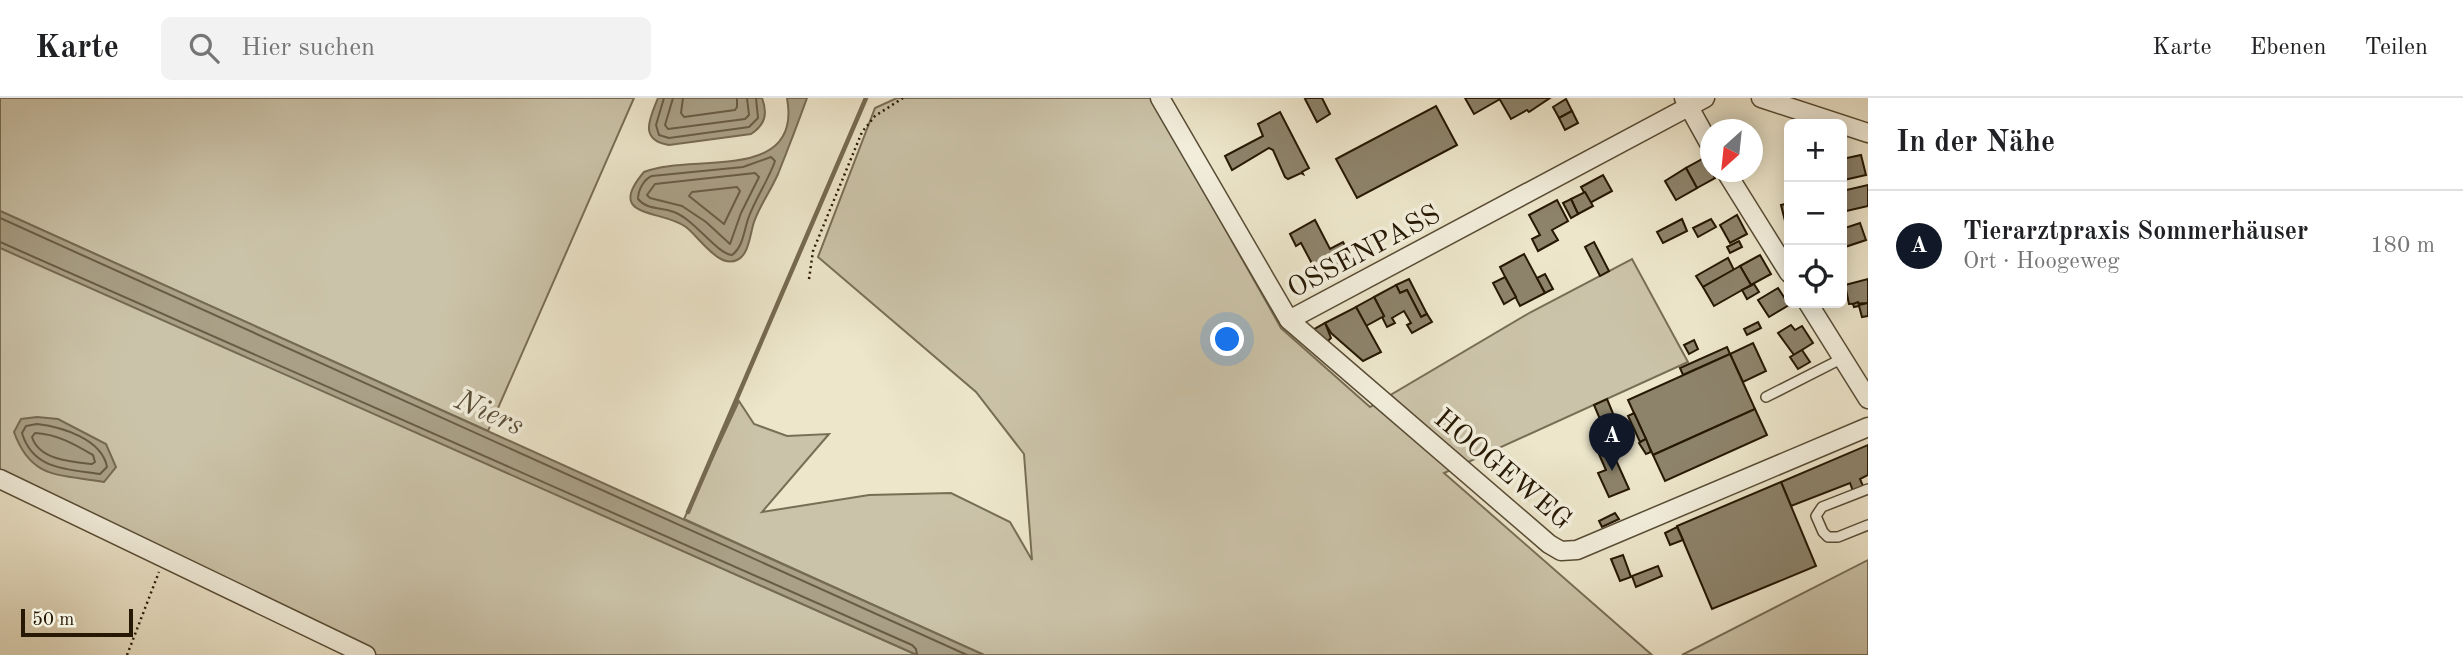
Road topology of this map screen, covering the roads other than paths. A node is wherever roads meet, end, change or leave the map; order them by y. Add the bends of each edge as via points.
1 (1160, 98) edge
2 (1705, 98) edge
3 (1761, 98) edge
4 (1686, 103) edge
5 (1700, 128) edge
6 (1868, 133) edge
7 (1732, 182) edge
8 (1784, 265) edge
9 (1811, 308) edge
10 (1289, 320) junction
11 (1843, 358) junction
12 (1766, 397) dead end
13 (1868, 399) edge
14 (1868, 427) edge
15 (0, 479) edge
16 (1868, 489) edge
17 (1868, 525) edge
18 (366, 655) edge

1 - 10 street, OSSENPASS
2 - 4 street, OSSENPASS
3 - 6 street
4 - 5 street
4 - 10 street, OSSENPASS
7 - 8 street
9 - 11 street
10 - 14 street, HOOGEWEG via 1561,551 1577,550
11 - 12 lane
11 - 13 street
15 - 18 street
16 - 17 lane via 1822,507 1816,516 1828,537

